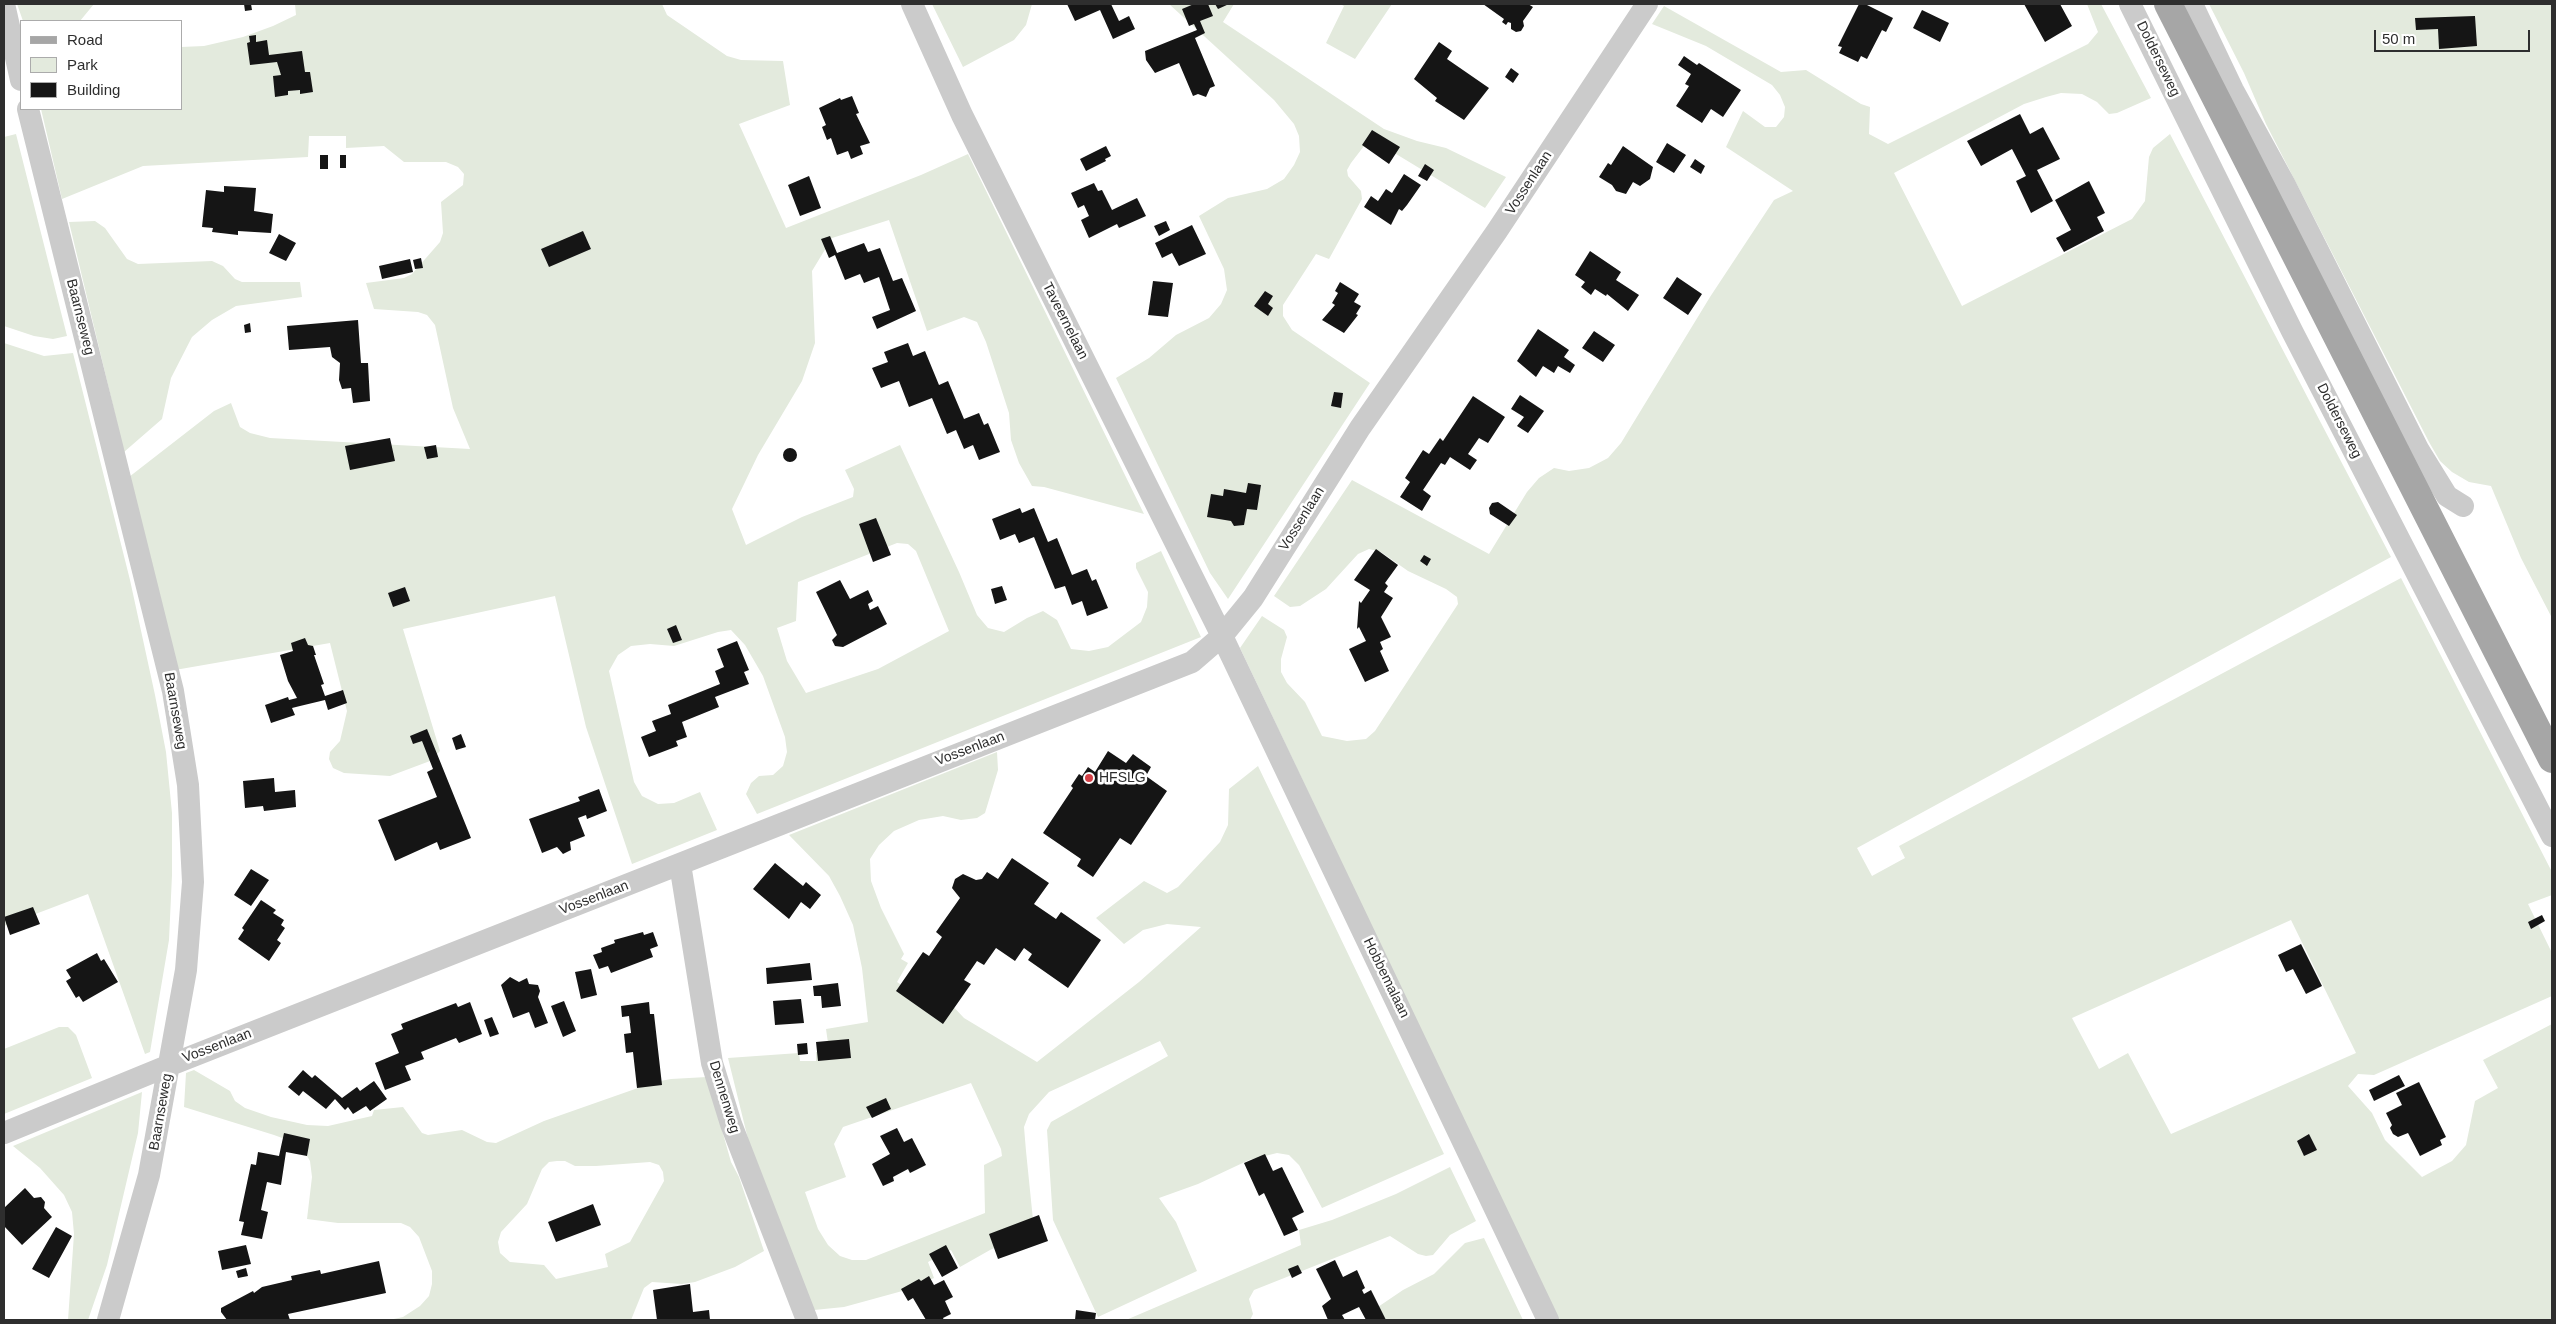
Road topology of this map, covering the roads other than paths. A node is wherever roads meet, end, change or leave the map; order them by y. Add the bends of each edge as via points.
1 (4, 4) edge
2 (912, 4) edge
3 (1647, 4) edge
4 (2130, 4) edge
5 (2168, 4) edge
6 (2192, 4) edge
7 (20, 76) edge
8 (28, 110) edge
9 (2463, 506) dead end
10 (1222, 636) junction
11 (2552, 759) edge
12 (2552, 836) edge
13 (680, 864) junction
14 (170, 1065) junction
15 (4, 1133) edge
16 (108, 1320) edge
17 (807, 1320) edge
18 (1548, 1320) edge

1 - 7 street
2 - 10 street, Taveernelaan via 962,115
3 - 10 street, Vossenlaan via 1497,231 1360,428 1252,598
4 - 12 street, Dolderseweg via 2292,331
5 - 11 main road
6 - 9 street via 2418,449 2447,496
8 - 14 street, Baarnseweg via 173,691 188,785 193,882 186,970
10 - 13 street, Vossenlaan via 1192,662
10 - 18 street, Hobbemalaan
13 - 14 street, Vossenlaan
13 - 17 street, Dennenweg via 712,1063 730,1124
14 - 15 street, Vossenlaan
14 - 16 street, Baarnseweg via 149,1175

